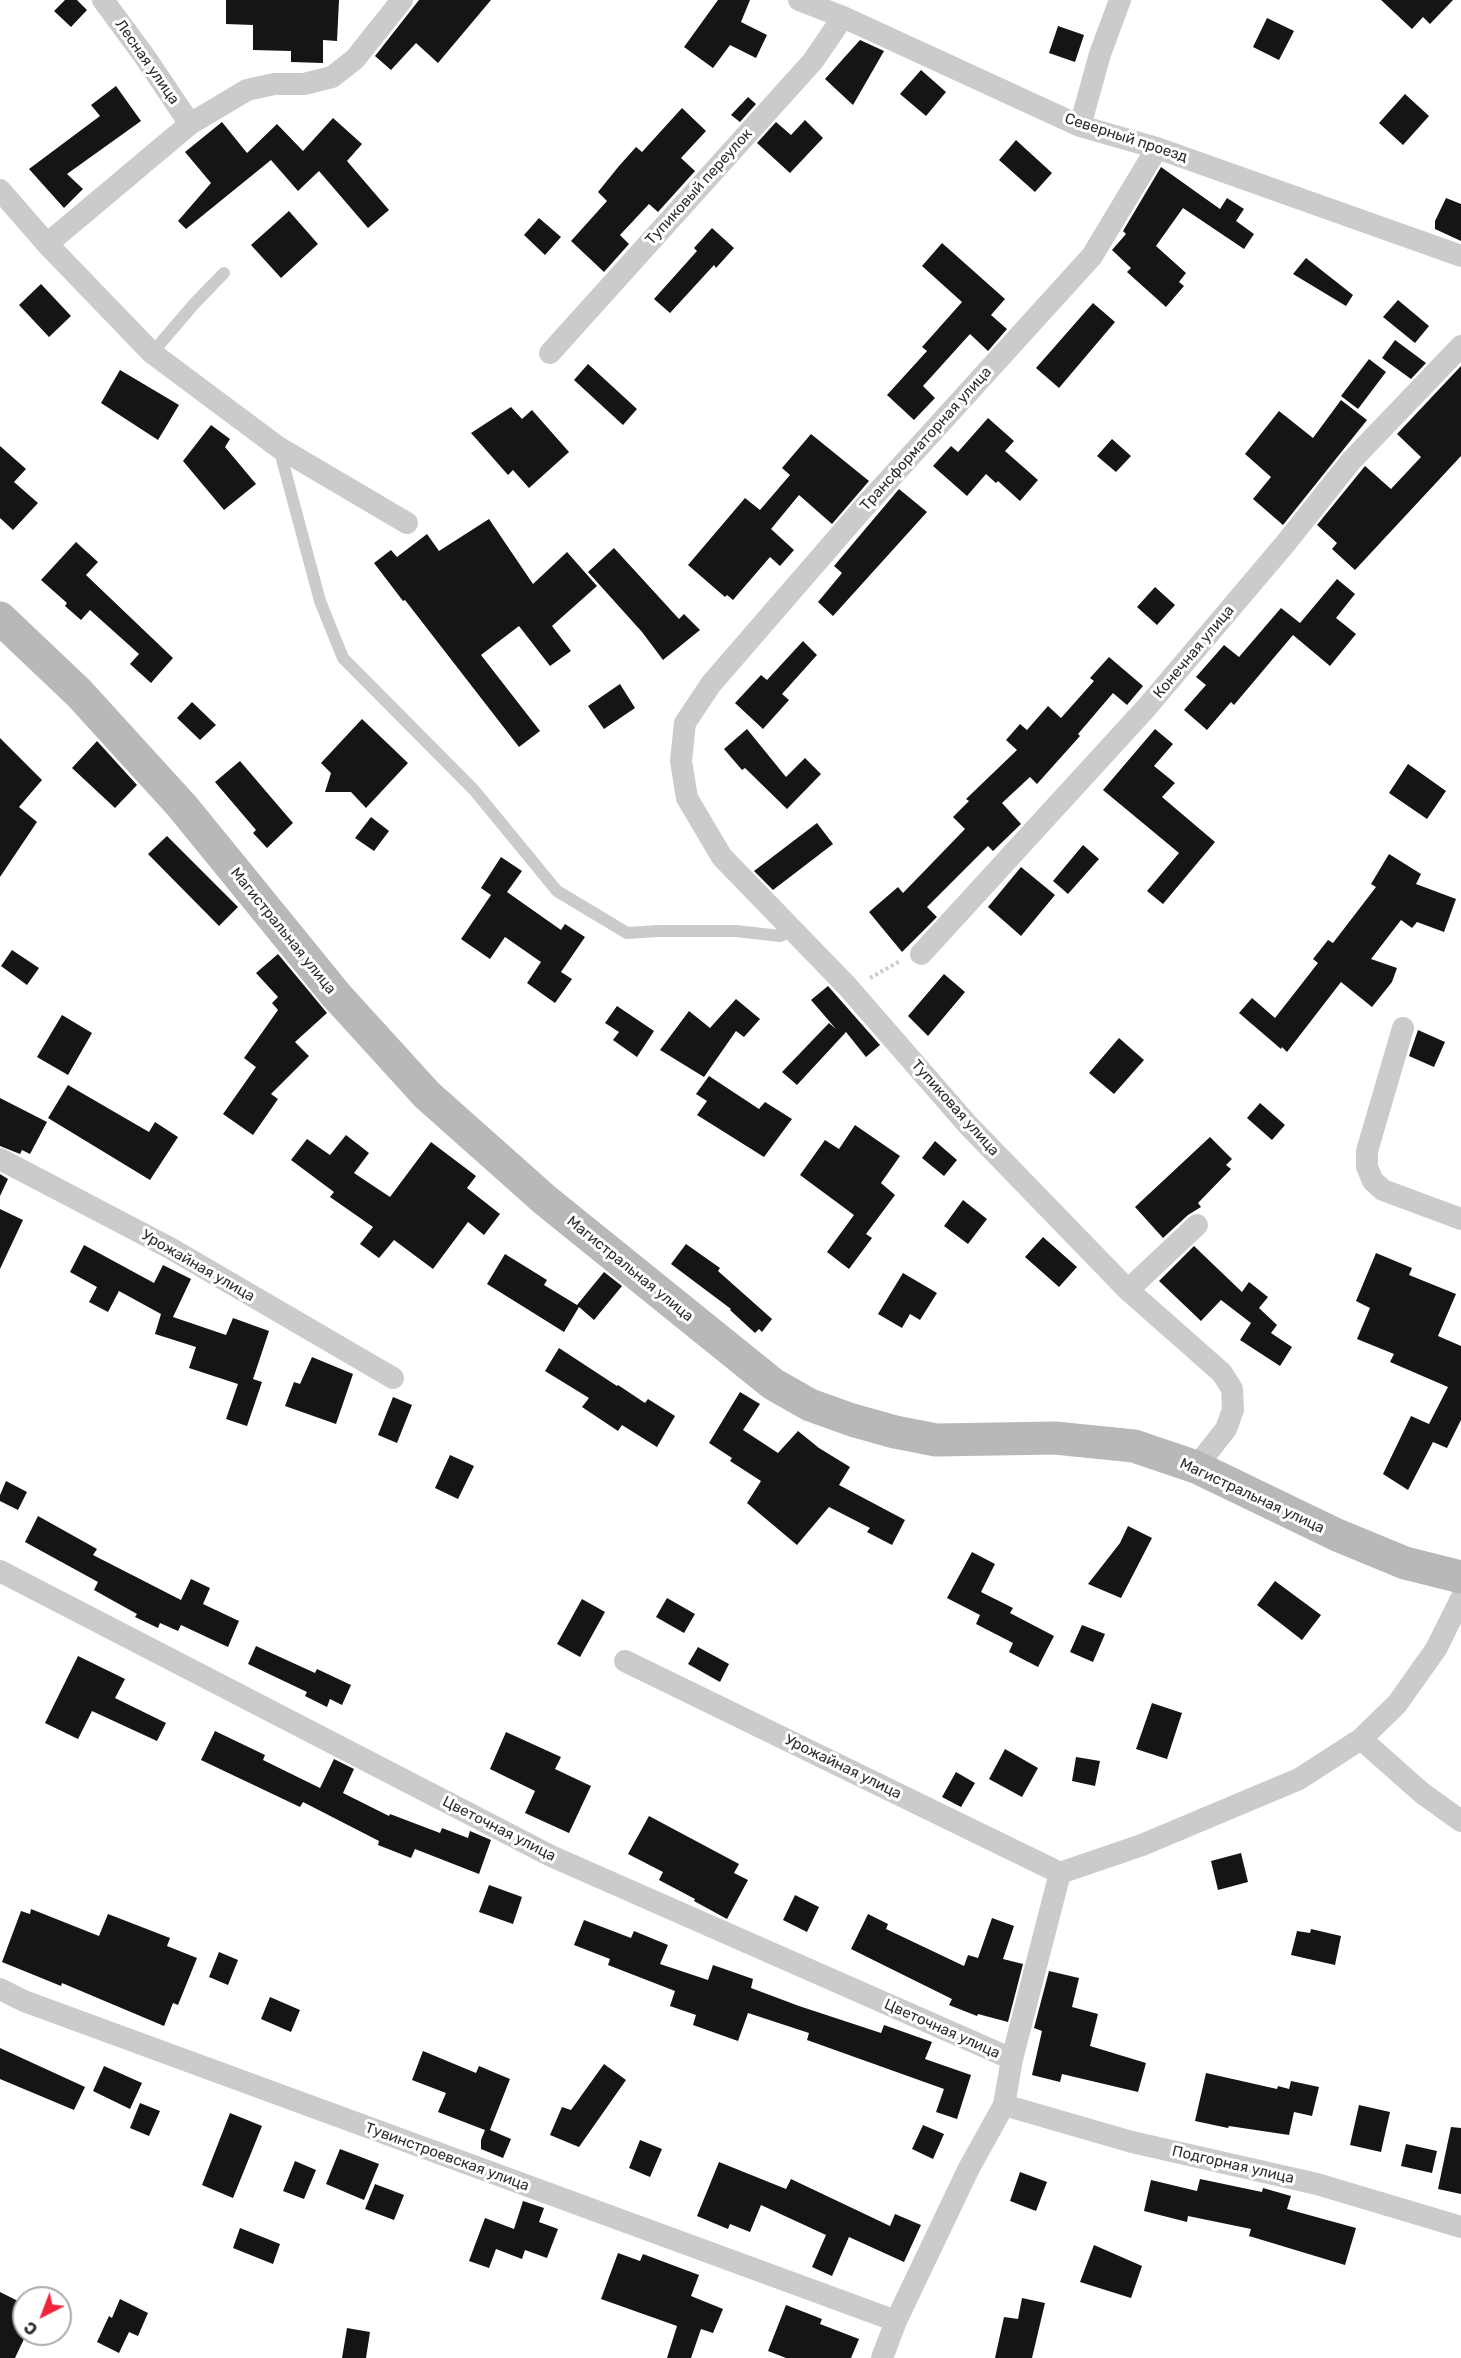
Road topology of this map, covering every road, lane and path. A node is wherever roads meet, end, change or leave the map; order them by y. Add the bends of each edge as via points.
1 (103, 0) edge
2 (402, 0) edge
3 (799, 0) edge
4 (1120, 0) edge
5 (843, 17) junction
6 (190, 124) junction
7 (1080, 126) junction
8 (1157, 148) junction
9 (0, 190) edge
10 (47, 244) junction
11 (1461, 256) edge
12 (224, 273) dead end
13 (1461, 346) edge
14 (550, 352) dead end
15 (152, 353) junction
16 (278, 447) junction
17 (407, 523) dead end
18 (0, 618) edge
19 (685, 723) joint
20 (792, 931) junction
21 (921, 954) joint
22 (847, 986) junction
23 (1403, 1028) dead end
24 (0, 1159) edge
25 (1461, 1219) edge
26 (1197, 1225) dead end
27 (1128, 1290) junction
28 (393, 1378) dead end
29 (1196, 1467) junction
30 (0, 1571) edge
31 (1461, 1577) edge
32 (1461, 1599) edge
33 (625, 1661) dead end
34 (1360, 1739) junction
35 (1461, 1821) edge
36 (1060, 1873) junction
37 (0, 1989) edge
38 (1012, 2060) junction
39 (1004, 2105) junction
40 (1461, 2227) edge
41 (896, 2321) junction
42 (882, 2358) edge

1 - 6 street, Лесная улица
2 - 6 street via 355,59 332,76 304,84 274,84 247,90
3 - 5 street, Северный проезд
4 - 7 street
5 - 7 street, Северный проезд
5 - 14 street, Тупиковый переулок via 813,61
6 - 10 street
7 - 8 street, Северный проезд
8 - 11 street, Северный проезд
8 - 19 street, Трансформаторная улица via 1092,256 858,514 711,684
9 - 10 street
10 - 15 street
12 - 15 lane
13 - 21 street, Конечная улица via 1351,460 1147,707
15 - 16 street
16 - 17 street
16 - 20 lane via 320,601 343,658 474,790 557,891 627,933 736,931 780,936
18 - 29 street, Магистральная улица via 79,693 182,806 336,995 427,1095 545,1200 773,1384 810,1405 905,1434 936,1440 1055,1438 1134,1446
19 - 20 street, Тупиковая улица via 681,761 687,798 722,857
20 - 22 street, Тупиковая улица
21 - 22 path
22 - 27 street, Тупиковая улица via 968,1125
23 - 25 street via 1367,1151 1367,1167 1383,1190
24 - 28 street, Урожайная улица via 170,1248
26 - 27 street
27 - 29 street, Тупиковая улица via 1222,1373 1232,1389 1233,1410 1226,1430
29 - 31 street, Магистральная улица via 1337,1535 1405,1563
30 - 38 street, Цветочная улица via 551,1856
32 - 34 street via 1436,1649 1397,1704
33 - 36 street, Урожайная улица
34 - 35 street
34 - 36 street via 1299,1779 1142,1845
36 - 38 street
37 - 41 street, Тувинстроевская улица
38 - 39 street
39 - 40 street, Подгорная улица via 1132,2142 1317,2184
39 - 41 street via 969,2168
41 - 42 street

